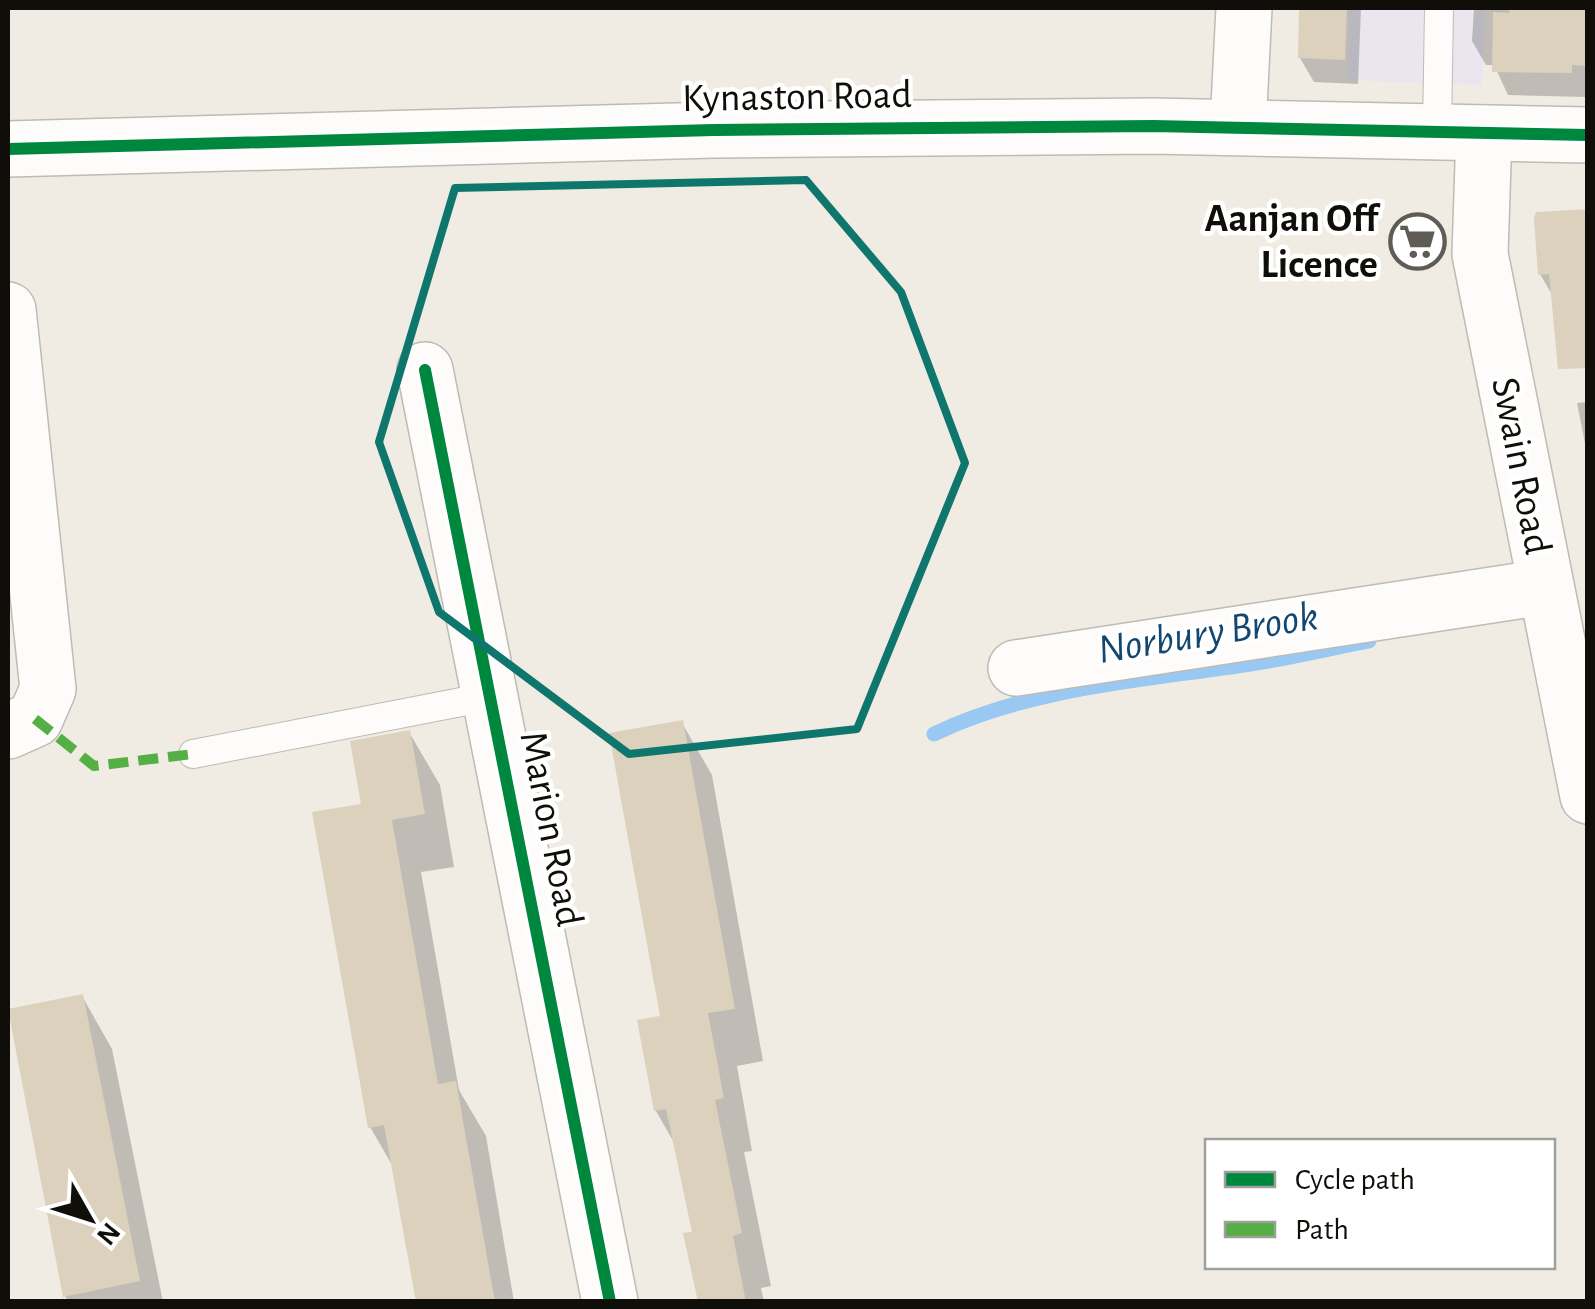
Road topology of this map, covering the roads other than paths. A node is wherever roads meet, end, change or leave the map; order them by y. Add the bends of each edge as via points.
1 (1244, 8) edge
2 (1439, 8) edge
3 (1238, 127) junction
4 (1461, 133) junction
5 (1588, 135) edge
6 (8, 149) edge
7 (8, 310) edge
8 (426, 370) dead end
9 (1544, 587) junction
10 (1016, 668) dead end
11 (492, 696) junction
12 (21, 725) edge
13 (193, 754) dead end
14 (1588, 796) edge
15 (610, 1302) edge

1 - 3 street
2 - 4 lane
3 - 4 street, Kynaston Road
3 - 6 street, Kynaston Road via 714,130
4 - 5 street, Kynaston Road
4 - 9 street, Swain Road
7 - 12 street via 48,690
8 - 11 street, Marion Road
9 - 10 street
9 - 14 street, Swain Road
11 - 13 lane
11 - 15 street, Marion Road

